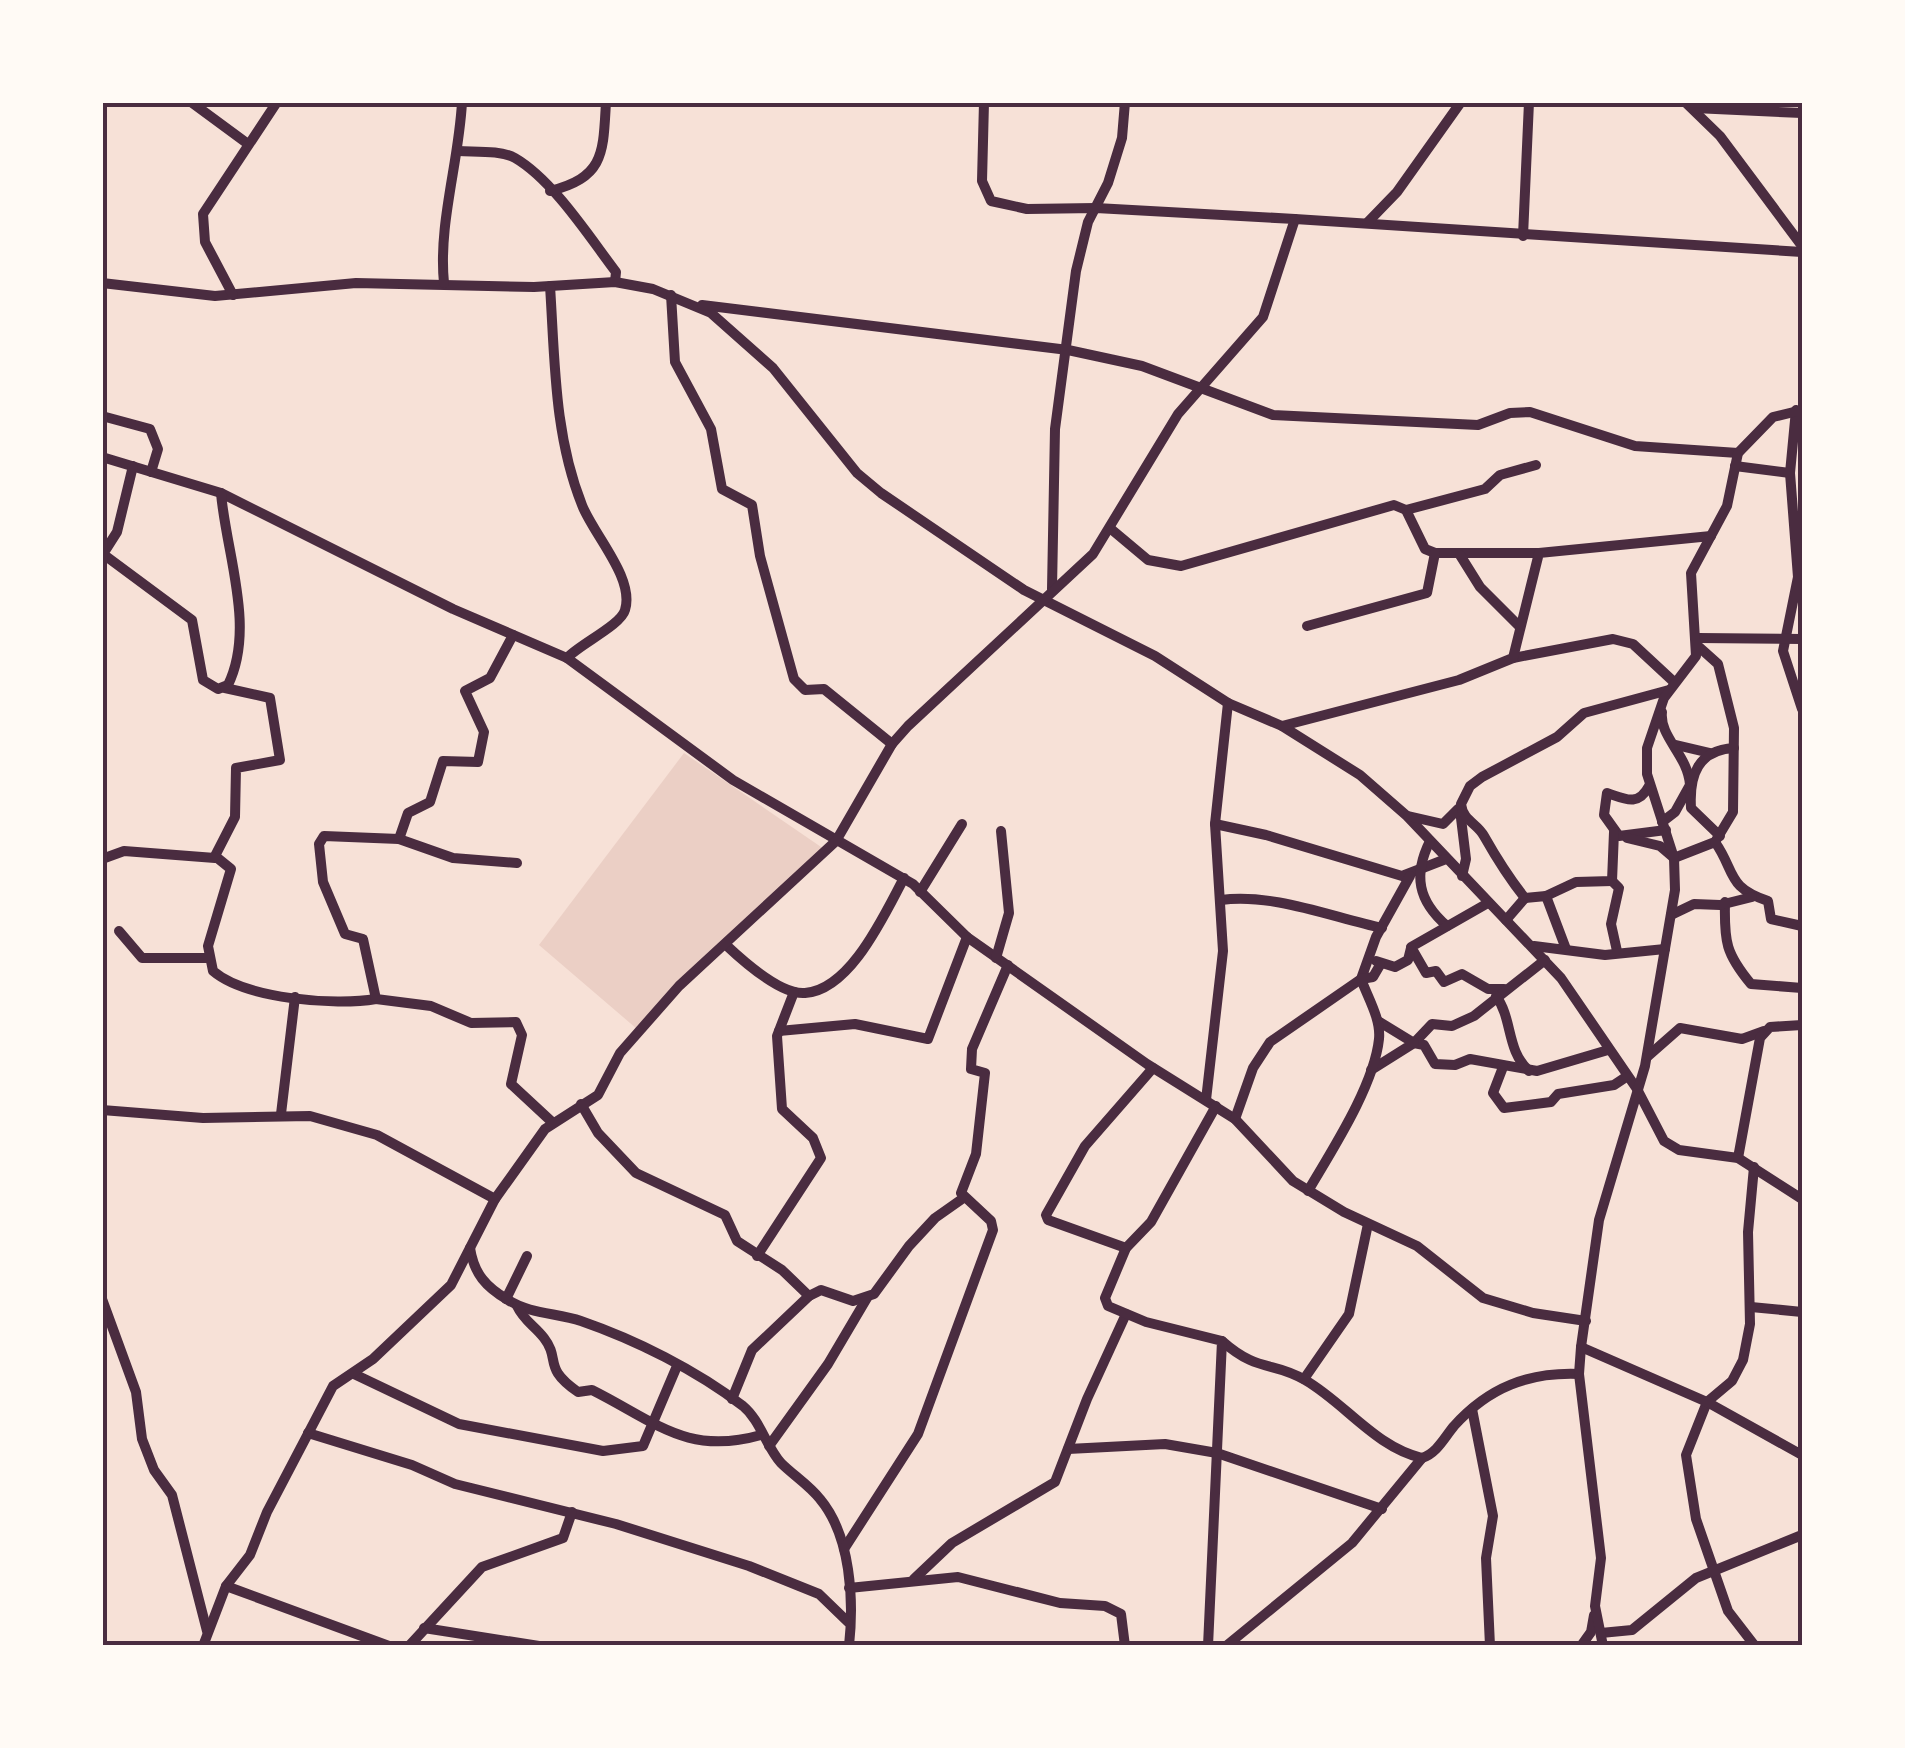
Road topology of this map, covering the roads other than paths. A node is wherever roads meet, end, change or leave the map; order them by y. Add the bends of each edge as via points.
1 (191, 102) edge
2 (277, 102) edge
3 (462, 102) edge
4 (606, 102) edge
5 (984, 102) edge
6 (1126, 102) edge
7 (1461, 102) edge
8 (1529, 102) edge
9 (1689, 105) edge
10 (1802, 114) edge
11 (248, 144) junction
12 (459, 151) junction
13 (550, 191) junction
14 (1096, 208) junction
15 (1295, 219) junction
16 (1367, 223) junction
17 (1524, 236) junction
18 (1802, 249) edge
19 (614, 282) junction
20 (102, 283) edge
21 (444, 283) junction
22 (550, 286) junction
23 (234, 294) junction
24 (672, 296) junction
25 (691, 304) junction
26 (1068, 350) junction
27 (1204, 388) junction
28 (1799, 410) edge
29 (102, 416) edge
30 (1738, 453) junction
31 (102, 457) edge
32 (1536, 465) dead end
33 (134, 466) junction
34 (1735, 466) junction
35 (151, 472) junction
36 (1790, 473) junction
37 (221, 493) junction
38 (1406, 510) junction
39 (1111, 528) junction
40 (1712, 536) junction
41 (1436, 553) junction
42 (1539, 553) junction
43 (1460, 555) junction
44 (1052, 589) junction
45 (1040, 600) junction
46 (1797, 608) edge
47 (1308, 626) dead end
48 (1519, 626) junction
49 (513, 635) junction
50 (1784, 636) junction
51 (1802, 638) edge
52 (1698, 643) junction
53 (567, 658) junction
54 (1513, 658) junction
55 (225, 688) junction
56 (1669, 690) junction
57 (1228, 703) junction
58 (1802, 709) edge
59 (1282, 726) junction
60 (892, 744) junction
61 (1676, 745) junction
62 (1734, 748) junction
63 (1710, 753) junction
64 (1649, 785) junction
65 (1690, 785) junction
66 (1462, 804) junction
67 (1407, 816) junction
68 (962, 824) dead end
69 (1215, 824) junction
70 (1443, 824) junction
71 (1664, 826) junction
72 (1001, 831) dead end
73 (1614, 832) junction
74 (1627, 838) junction
75 (1717, 839) junction
76 (399, 840) junction
77 (1430, 841) junction
78 (836, 842) junction
79 (1442, 855) junction
80 (215, 858) junction
81 (1674, 858) junction
82 (102, 859) edge
83 (517, 862) dead end
84 (1414, 875) junction
85 (1462, 876) junction
86 (904, 878) junction
87 (1612, 881) junction
88 (920, 892) junction
89 (1546, 896) junction
90 (1753, 897) junction
91 (1525, 898) junction
92 (1221, 900) junction
93 (1725, 902) junction
94 (1488, 903) junction
95 (1671, 915) junction
96 (1506, 920) junction
97 (1447, 926) junction
98 (1802, 926) edge
99 (1382, 928) junction
100 (119, 932) dead end
101 (967, 937) junction
102 (726, 945) junction
103 (1533, 946) junction
104 (1411, 947) junction
105 (1566, 949) junction
106 (1665, 949) junction
107 (1617, 952) junction
108 (1368, 953) junction
109 (208, 958) junction
110 (996, 958) junction
111 (1545, 960) junction
112 (1008, 965) junction
113 (1380, 965) junction
114 (1361, 979) junction
115 (1802, 988) edge
116 (794, 992) junction
117 (1501, 993) junction
118 (296, 996) junction
119 (376, 999) junction
120 (1378, 1021) junction
121 (1802, 1025) edge
122 (779, 1031) junction
123 (1764, 1031) junction
124 (1414, 1043) junction
125 (1608, 1050) junction
126 (1646, 1057) junction
127 (1503, 1067) junction
128 (1153, 1068) junction
129 (1372, 1070) junction
130 (1530, 1071) junction
131 (1626, 1077) junction
132 (1637, 1089) junction
133 (1211, 1103) junction
134 (581, 1104) junction
135 (102, 1110) edge
136 (281, 1114) junction
137 (1234, 1119) junction
138 (552, 1122) junction
139 (1738, 1158) junction
140 (1754, 1167) junction
141 (1308, 1191) junction
142 (495, 1198) junction
143 (962, 1198) junction
144 (1802, 1198) edge
145 (1368, 1224) junction
146 (470, 1247) junction
147 (1126, 1248) junction
148 (527, 1256) dead end
149 (757, 1256) junction
150 (809, 1296) junction
151 (867, 1298) junction
152 (102, 1299) edge
153 (512, 1302) junction
154 (1751, 1306) junction
155 (1802, 1312) edge
156 (1126, 1314) junction
157 (1586, 1321) junction
158 (1222, 1340) junction
159 (1582, 1347) junction
160 (677, 1366) junction
161 (354, 1374) junction
162 (1579, 1374) junction
163 (1304, 1379) junction
164 (732, 1400) junction
165 (1708, 1402) junction
166 (1472, 1409) junction
167 (653, 1420) junction
168 (308, 1434) junction
169 (762, 1435) junction
170 (1802, 1441) edge
171 (769, 1446) junction
172 (1789, 1447) junction
173 (1068, 1449) junction
174 (1217, 1454) junction
175 (1802, 1455) edge
176 (1422, 1458) junction
177 (1382, 1508) junction
178 (572, 1512) junction
179 (1802, 1535) edge
180 (844, 1549) junction
181 (1716, 1567) junction
182 (914, 1579) junction
183 (226, 1586) junction
184 (849, 1588) junction
185 (1595, 1606) junction
186 (849, 1622) junction
187 (424, 1628) junction
188 (207, 1632) junction
189 (1602, 1640) edge
190 (487, 1642) edge
191 (204, 1646) edge
192 (390, 1646) edge
193 (409, 1646) edge
194 (539, 1646) edge
195 (849, 1646) edge
196 (1125, 1646) edge
197 (1208, 1646) edge
198 (1226, 1646) edge
199 (1490, 1646) edge
200 (1580, 1646) edge
201 (1755, 1646) edge

1 - 11 street
2 - 11 street
3 - 12 street
4 - 13 street via 596,165 585,179
5 - 14 street via 982,182 992,201 1027,209
6 - 14 street via 1122,138
7 - 16 street
8 - 17 street
9 - 10 street
9 - 18 street via 1720,136
11 - 23 street via 211,199 201,228
12 - 13 street via 512,156
12 - 21 street via 441,258
13 - 19 street via 616,272
14 - 15 street
14 - 26 street via 1080,245
15 - 16 street
15 - 27 street via 1263,318
16 - 17 street
17 - 18 street
19 - 22 street
19 - 24 street
20 - 23 street via 192,296
21 - 22 street
21 - 23 street
22 - 53 street via 563,452 626,597 622,617
24 - 25 street
24 - 60 street via 675,362 711,429 722,489 752,504 794,679 805,690 824,689
25 - 26 street
25 - 45 street via 752,346 866,481
26 - 27 street
26 - 44 street via 1056,429
27 - 30 street via 1274,415 1478,425 1530,412 1635,446
27 - 39 street via 1178,414
28 - 30 street via 1773,416
28 - 36 street
29 - 35 street via 150,429 158,449
30 - 34 street
31 - 33 street
32 - 38 street via 1500,475 1484,489
33 - 35 street
33 - 55 street via 117,532 102,554 192,620 203,680
34 - 36 street
34 - 40 street
35 - 37 street
36 - 46 street
37 - 49 street
37 - 55 street via 240,621
38 - 39 street via 1382,506 1180,566 1148,560
38 - 41 street via 1425,548
39 - 44 street via 1093,554
40 - 42 street
40 - 52 street via 1689,581
41 - 43 street
41 - 47 street via 1427,592
42 - 43 street
42 - 48 street
43 - 48 street via 1480,587
44 - 45 street
45 - 57 street via 1155,656
45 - 60 street
46 - 50 street
48 - 54 street
49 - 53 street
49 - 76 street via 490,678 465,691 484,732 478,762 443,760 430,802 408,813
50 - 51 street
50 - 52 street
50 - 58 street via 1783,657
52 - 56 street
52 - 62 street via 1718,664
53 - 78 street via 733,780
54 - 56 street via 1614,639 1633,644
54 - 59 street via 1458,680
55 - 80 street via 270,698 280,760 236,768 235,816
56 - 61 street via 1661,722
56 - 64 street via 1647,748
56 - 66 street via 1584,713 1556,737 1482,777
57 - 59 street
57 - 69 street
59 - 67 street via 1360,774
60 - 78 street
61 - 63 street
61 - 65 street
62 - 63 street
62 - 75 street via 1733,812
63 - 65 street
64 - 71 street
64 - 73 street via 1630,801 1607,793 1604,815
65 - 71 street
65 - 75 street via 1691,808
66 - 70 street
66 - 85 street
66 - 91 street via 1492,858
67 - 70 street
67 - 77 street
68 - 88 street
69 - 84 street
69 - 92 street
70 - 79 street
71 - 74 street
71 - 81 street
72 - 110 street via 1009,913
73 - 74 street
73 - 87 street
74 - 81 street via 1660,846
75 - 81 street
75 - 90 street via 1730,878
76 - 83 street via 454,858
76 - 119 street via 324,836 318,844 326,892 345,934 363,939
77 - 79 street
77 - 84 street
78 - 86 street
78 - 102 street
79 - 84 street
79 - 85 street
80 - 82 street via 124,850
80 - 109 street via 231,869
81 - 95 street
84 - 97 street
84 - 99 street
85 - 94 street
86 - 88 street
86 - 116 street via 855,961 820,990
87 - 89 street via 1576,882
87 - 107 street via 1620,888 1611,924
88 - 101 street
89 - 91 street
89 - 105 street
90 - 93 street
90 - 98 street via 1768,901 1772,919
91 - 96 street
92 - 99 street via 1276,903
92 - 133 street
93 - 95 street via 1694,904
93 - 115 street via 1732,964 1752,984
94 - 96 street
94 - 97 street
95 - 106 street
96 - 103 street
97 - 104 street
99 - 108 street
100 - 109 street via 142,958
101 - 110 street
101 - 122 street via 928,1039 855,1024
102 - 116 street
102 - 134 street via 638,1030 598,1094
103 - 105 street
103 - 111 street
104 - 113 street via 1402,964
104 - 117 street via 1426,973 1436,971 1444,982 1462,974
105 - 107 street
106 - 107 street
106 - 126 street
108 - 113 street
108 - 114 street
109 - 118 street via 220,977
110 - 112 street
111 - 117 street
111 - 125 street
112 - 128 street
112 - 143 street via 972,1049 971,1069 985,1072 983,1106
113 - 114 street via 1373,977
114 - 120 street
114 - 137 street via 1270,1042
116 - 122 street
117 - 124 street via 1464,1022 1425,1028
117 - 130 street via 1516,1056
118 - 119 street via 360,1004
118 - 136 street
119 - 138 street via 431,1006 471,1023 516,1022 522,1035 511,1084
120 - 124 street
120 - 129 street
121 - 123 street
122 - 149 street via 782,1109 813,1138 821,1158
123 - 126 street via 1742,1039 1680,1028
123 - 139 street
124 - 127 street via 1443,1066 1470,1059
124 - 129 street
125 - 130 street
125 - 131 street
126 - 132 street
127 - 130 street
127 - 131 street via 1493,1093 1504,1108 1551,1102 1558,1094
128 - 133 street
128 - 147 street via 1085,1146 1047,1210 1048,1220
129 - 141 street
131 - 132 street
132 - 139 street via 1670,1147
132 - 157 street via 1599,1220
133 - 137 street
133 - 147 street via 1166,1197
134 - 138 street
134 - 149 street via 598,1133 636,1172 725,1215 728,1230
135 - 136 street via 204,1118
136 - 142 street via 377,1135
137 - 141 street via 1271,1163
138 - 142 street
139 - 140 street
140 - 144 street
140 - 154 street
141 - 145 street
142 - 146 street
143 - 151 street via 935,1218
143 - 180 street via 994,1230 918,1434
145 - 157 street via 1417,1246 1483,1298
145 - 163 street via 1349,1314
146 - 153 street via 482,1282
146 - 161 street via 451,1284
147 - 156 street via 1105,1298
148 - 153 street
149 - 150 street
150 - 151 street via 821,1290 839,1300
150 - 164 street via 752,1350
151 - 171 street
152 - 188 street via 136,1392 142,1439 172,1495
153 - 160 street via 611,1332
153 - 167 street via 544,1337 560,1378 578,1392 592,1390
154 - 155 street
154 - 165 street via 1742,1360 1732,1381
156 - 158 street
156 - 173 street
157 - 159 street
158 - 163 street via 1256,1366
158 - 174 street
159 - 162 street
159 - 165 street
160 - 164 street
160 - 167 street
161 - 167 street via 459,1424 590,1449 643,1446
161 - 168 street via 333,1386
162 - 166 street via 1534,1374
162 - 185 street via 1601,1558
163 - 176 street via 1393,1447
164 - 169 street
165 - 172 street
165 - 181 street via 1692,1432 1686,1466 1696,1518
166 - 176 street
166 - 199 street via 1494,1516 1486,1558
167 - 169 street via 678,1437 706,1444
168 - 178 street via 412,1464 454,1484
168 - 183 street via 250,1556
169 - 171 street
170 - 172 street
171 - 180 street via 822,1501
172 - 175 street
173 - 174 street via 1165,1444
173 - 182 street via 1050,1488 952,1543
174 - 177 street
174 - 197 street
176 - 177 street
177 - 198 street via 1352,1543
178 - 186 street via 749,1566 819,1594
178 - 187 street via 563,1538 482,1567
179 - 181 street
180 - 184 street
181 - 189 street via 1632,1630
181 - 201 street via 1728,1611
182 - 184 street
182 - 196 street via 958,1577 1060,1603 1113,1608 1122,1614
183 - 188 street
183 - 192 street
184 - 186 street
185 - 189 street
185 - 200 street via 1591,1632
186 - 195 street
187 - 190 street
187 - 193 street
188 - 191 street
190 - 194 street

